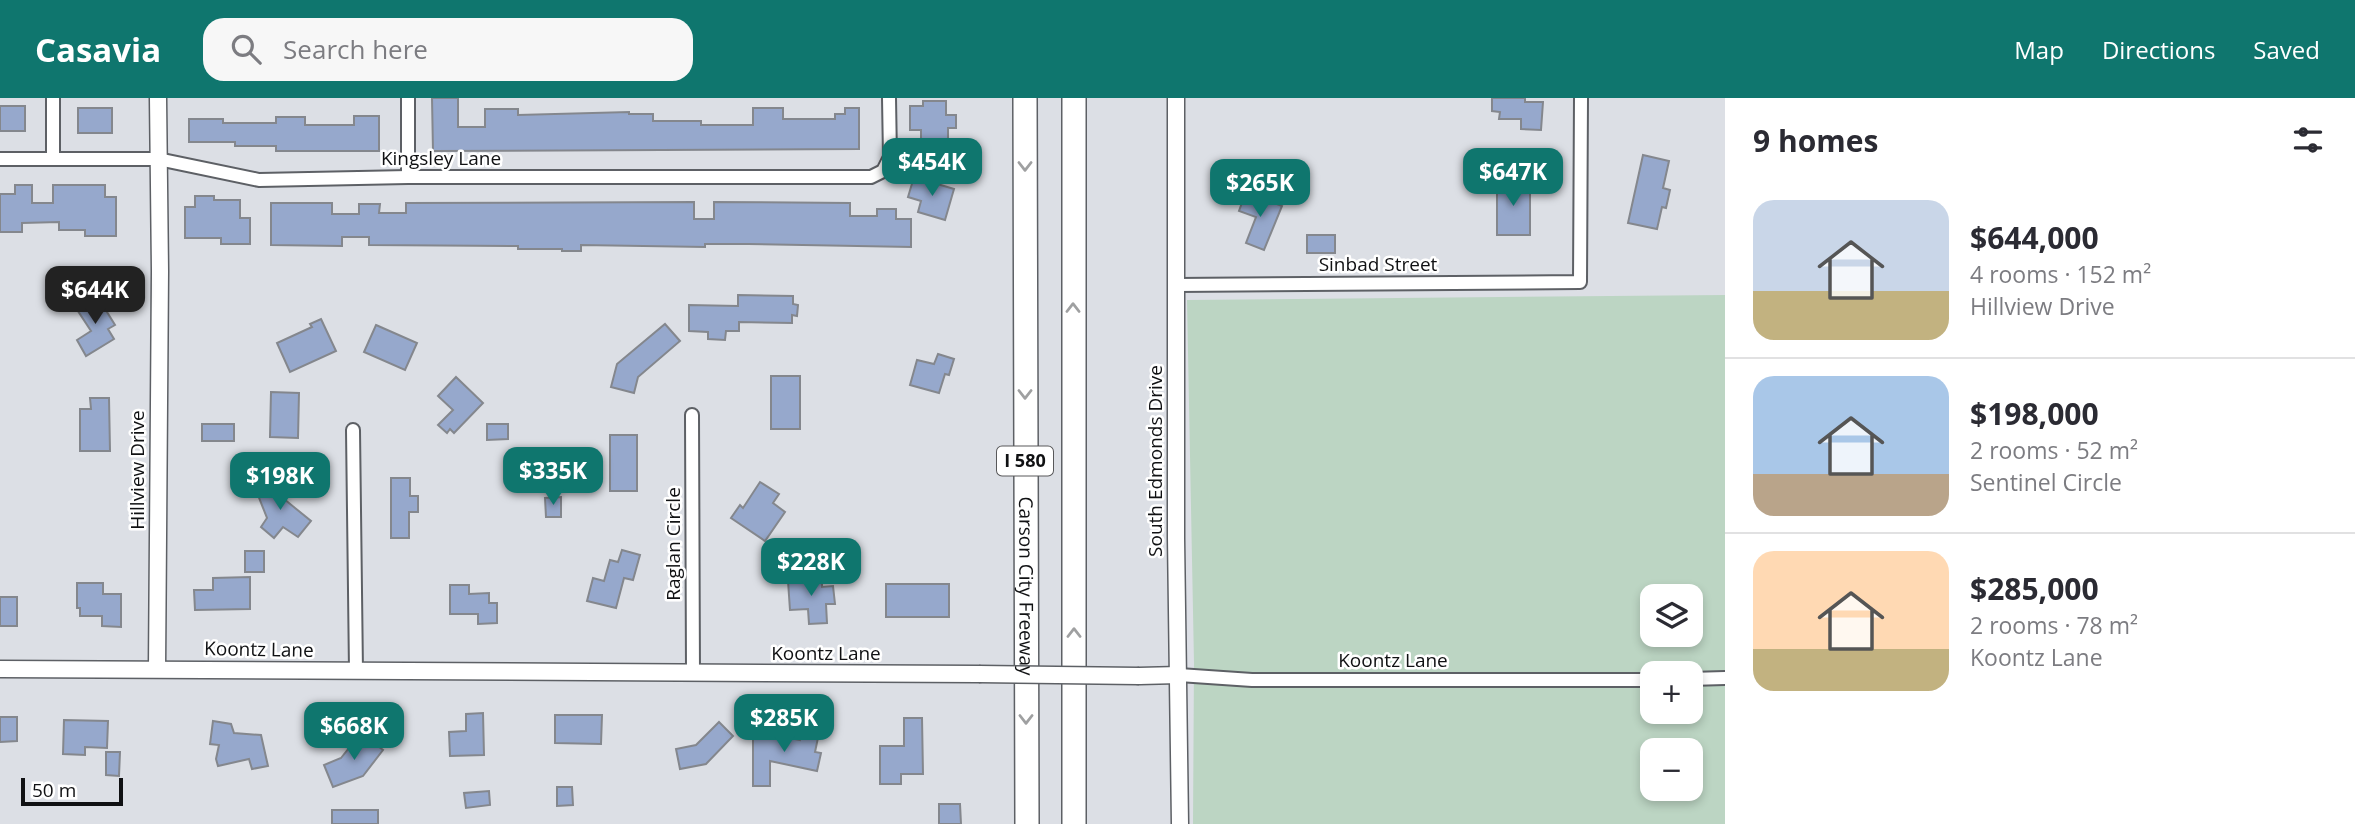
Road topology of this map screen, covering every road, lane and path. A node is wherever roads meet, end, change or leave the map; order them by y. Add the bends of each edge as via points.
1 (53, 98) edge
2 (158, 98) edge
3 (408, 98) edge
4 (889, 98) edge
5 (1025, 98) edge
6 (1074, 98) edge
7 (1176, 98) edge
8 (1581, 98) edge
9 (0, 159) edge
10 (53, 159) junction
11 (158, 159) junction
12 (408, 177) junction
13 (1176, 285) junction
14 (692, 415) dead end
15 (353, 430) dead end
16 (0, 668) edge
17 (157, 669) junction
18 (356, 671) junction
19 (693, 673) junction
20 (1179, 675) junction
21 (1725, 678) edge
22 (1703, 679) edge
23 (1640, 680) edge
24 (1027, 824) edge
25 (1074, 824) edge
26 (1180, 824) edge

1 - 10 street
2 - 11 street, Hillview Drive
3 - 12 street
4 - 12 street, Kingsley Lane via 890,158 883,171 871,177
5 -> 24 highway, Carson City Freeway / I 580
25 -> 6 highway, I 580
7 - 13 street, South Edmonds Drive
8 - 13 street, Sinbad Street via 1580,282
9 - 10 street, Kingsley Lane
10 - 11 street, Kingsley Lane
11 - 12 street, Kingsley Lane via 259,180
11 - 17 street, Hillview Drive
13 - 20 street, South Edmonds Drive
14 - 19 street, Raglan Circle
15 - 18 street
16 - 17 street, Koontz Lane
17 - 18 street, Koontz Lane
18 - 19 street, Koontz Lane
19 - 20 street, Koontz Lane, bridge
20 - 23 street, Koontz Lane via 1252,680
20 - 26 street, South Edmonds Drive
21 - 22 street

